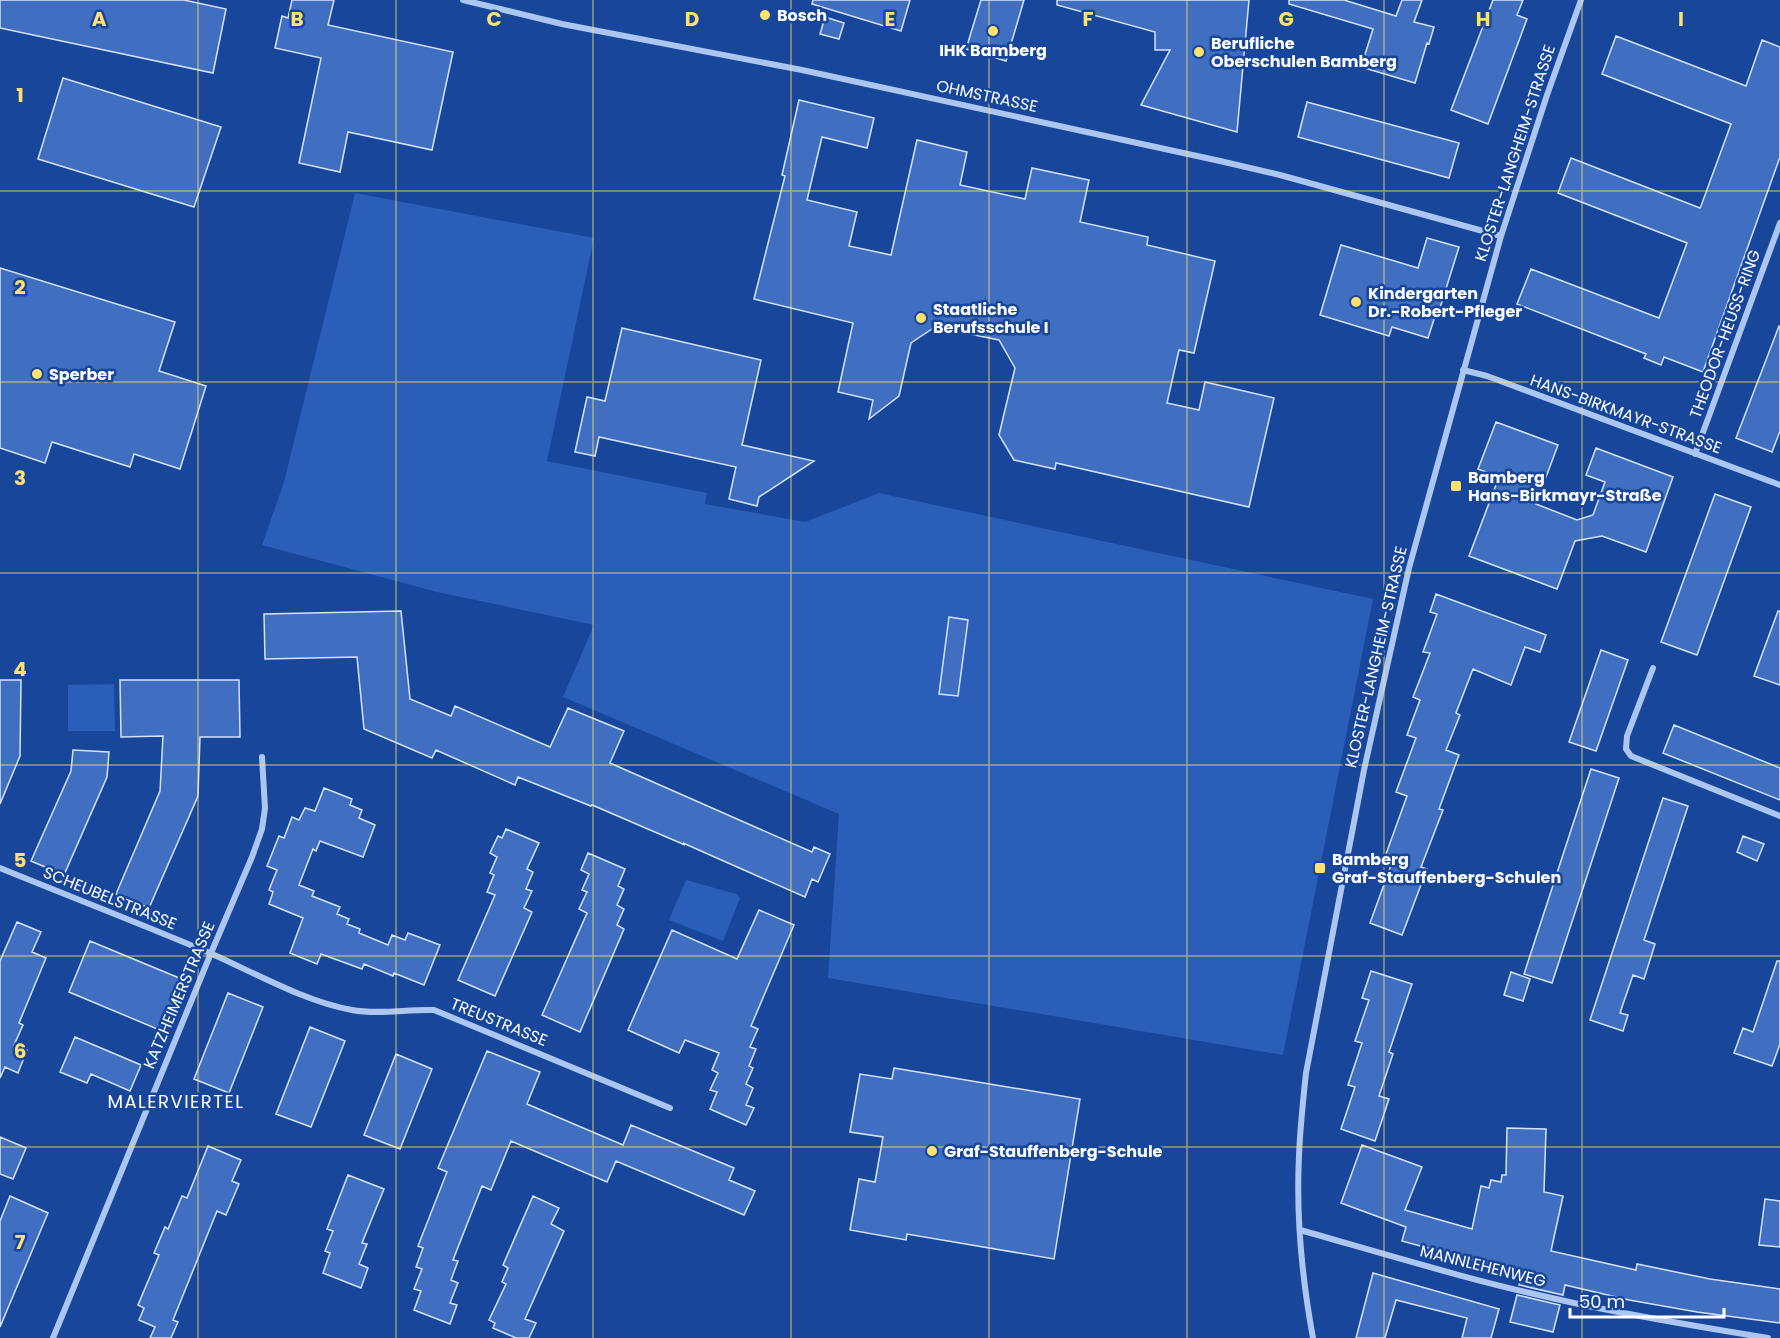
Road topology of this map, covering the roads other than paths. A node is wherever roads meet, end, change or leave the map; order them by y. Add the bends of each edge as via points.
1 (464, 0) edge
2 (1581, 0) edge
3 (1780, 223) edge
4 (1501, 236) junction
5 (1463, 370) junction
6 (1695, 454) junction
7 (1780, 485) edge
8 (1653, 668) dead end
9 (262, 757) dead end
10 (1780, 816) edge
11 (0, 868) edge
12 (211, 954) junction
13 (670, 1108) dead end
14 (1300, 1230) junction
15 (53, 1338) edge
16 (1313, 1338) edge
17 (1768, 1338) edge

1 - 4 street, OHMSTRASSE via 562,24 802,70 1239,165
2 - 4 street, KLOSTER-LANGHEIM-STRASSE
3 - 6 street, THEODOR-HEUSS-RING
4 - 5 street, KLOSTER-LANGHEIM-STRASSE
5 - 6 street, HANS-BIRKMAYR-STRASSE
5 - 14 street, KLOSTER-LANGHEIM-STRASSE via 1399,608 1306,1073 1299,1157
6 - 7 street, HANS-BIRKMAYR-STRASSE
8 - 10 street via 1627,736 1626,748 1631,756
9 - 12 street, KATZHEIMERSTRASSE via 262,828
11 - 12 street, SCHEUBELSTRASSE
12 - 13 street, TREUSTRASSE via 310,998 351,1010 434,1010 447,1014
12 - 15 street, KATZHEIMERSTRASSE
14 - 16 street, KLOSTER-LANGHEIM-STRASSE
14 - 17 street, MANNLEHENWEG via 1565,1301

